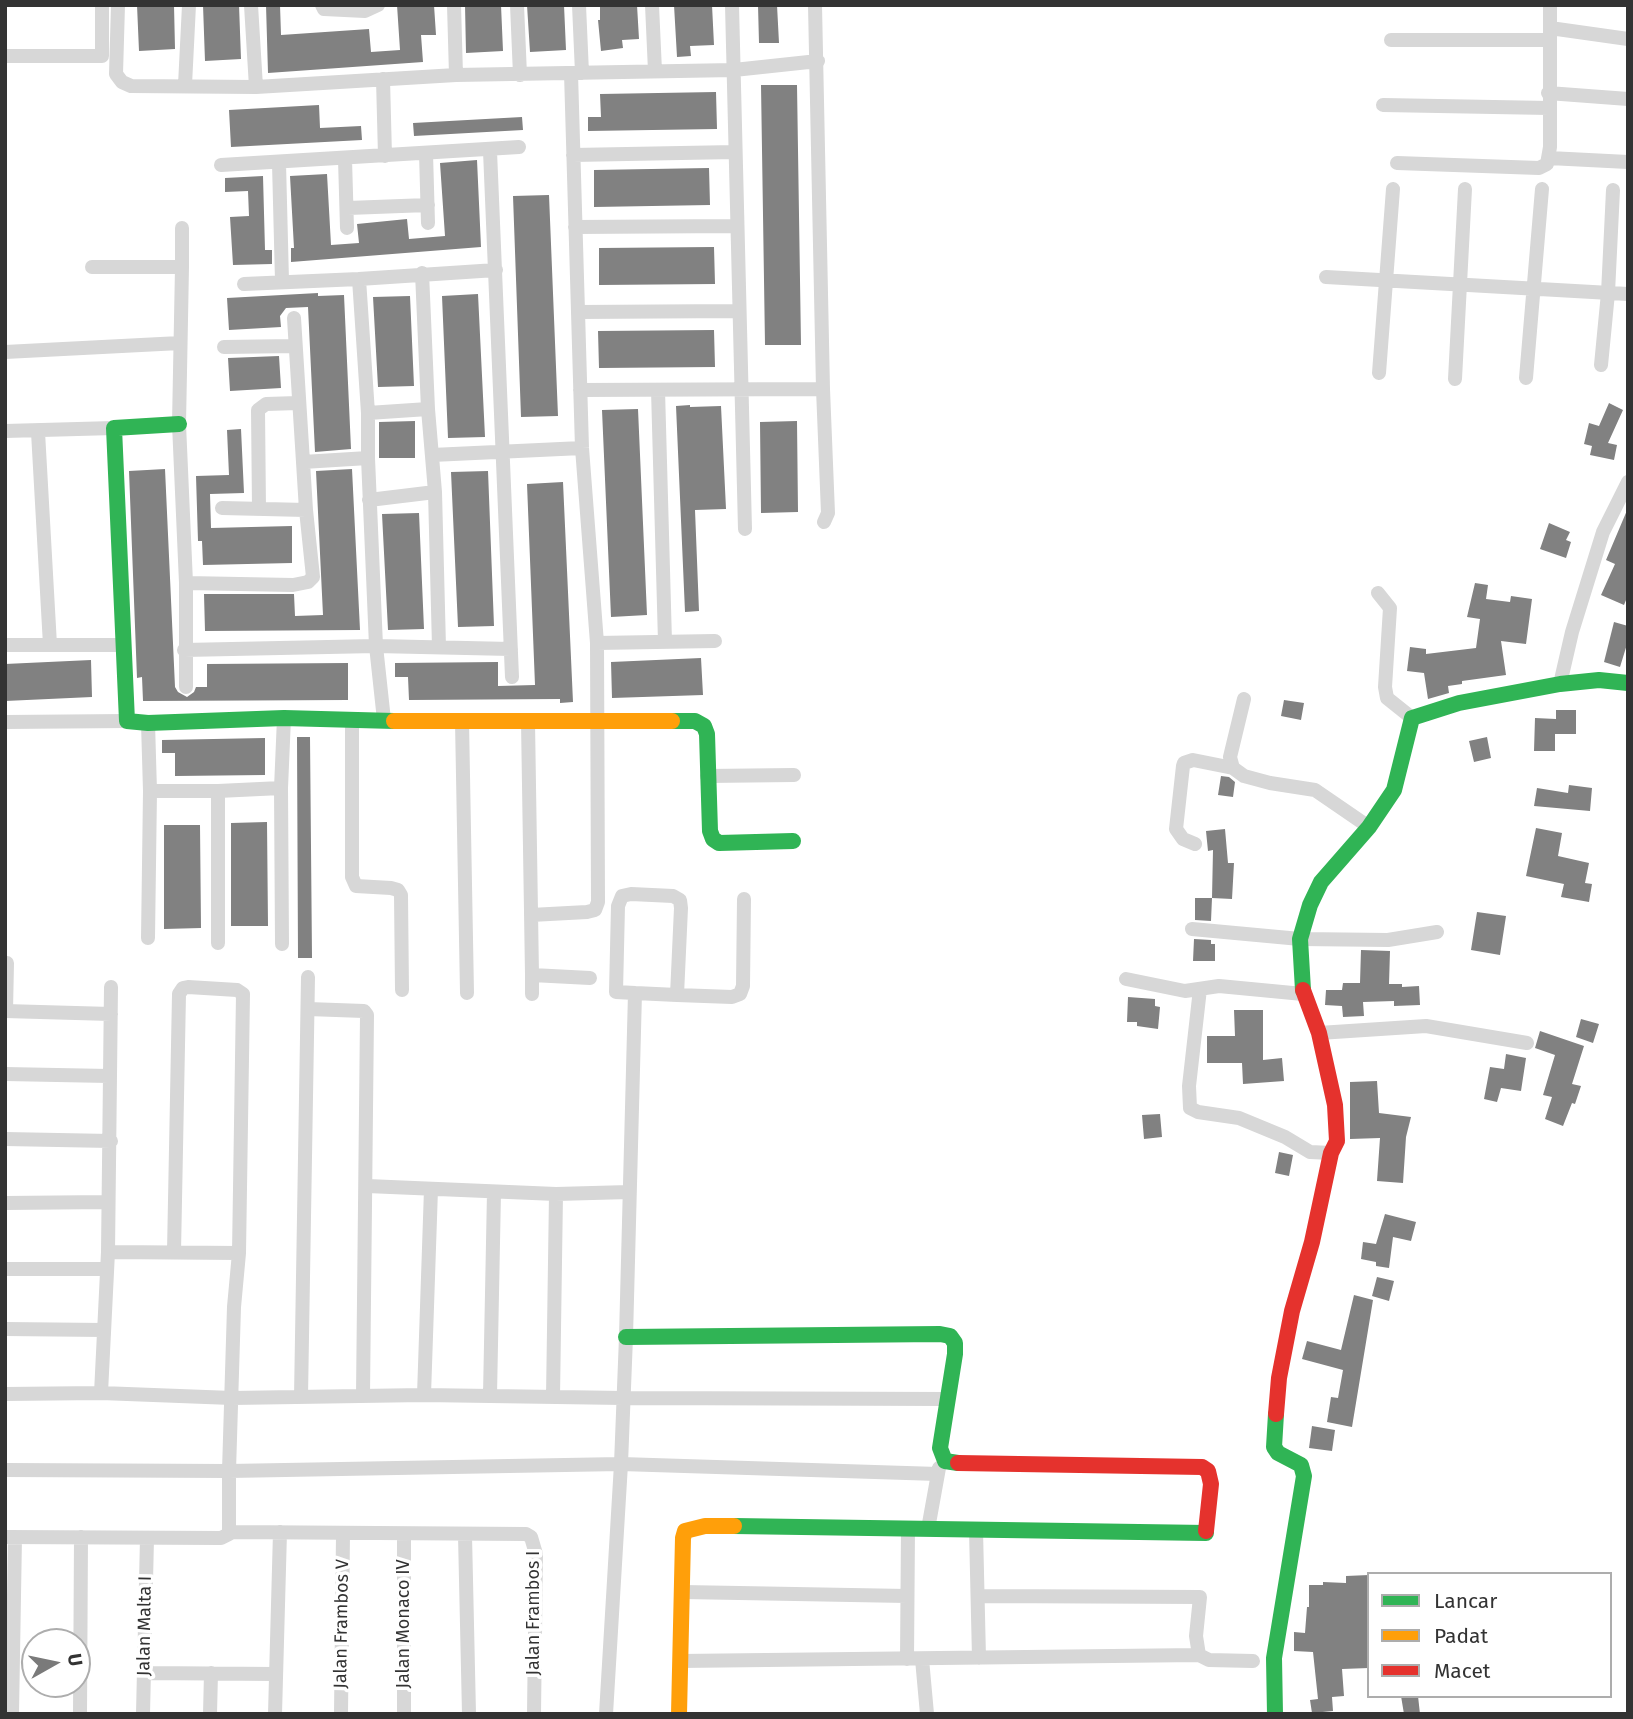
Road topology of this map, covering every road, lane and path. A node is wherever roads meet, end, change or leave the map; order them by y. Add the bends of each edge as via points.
1 (102, 5) edge
2 (118, 5) edge
3 (189, 5) edge
4 (251, 5) edge
5 (321, 5) edge
6 (378, 5) edge
7 (454, 5) edge
8 (517, 5) edge
9 (579, 5) edge
10 (652, 5) edge
11 (732, 5) edge
12 (815, 5) edge
13 (1550, 5) edge
14 (1550, 34) junction
15 (1628, 38) edge
16 (1391, 40) dead end
17 (5, 56) edge
18 (818, 61) junction
19 (734, 70) junction
20 (655, 71) junction
21 (576, 73) junction
22 (456, 75) junction
23 (520, 75) junction
24 (383, 79) junction
25 (185, 85) junction
26 (256, 86) junction
27 (1628, 99) edge
28 (1548, 101) junction
29 (1383, 105) dead end
30 (519, 148) dead end
31 (490, 151) junction
32 (735, 152) junction
33 (426, 153) junction
34 (573, 155) junction
35 (385, 156) junction
36 (1549, 158) junction
37 (345, 159) junction
38 (1628, 162) edge
39 (279, 163) junction
40 (1397, 163) dead end
41 (221, 165) dead end
42 (1393, 189) dead end
43 (1465, 189) dead end
44 (1542, 189) dead end
45 (1613, 190) dead end
46 (428, 205) junction
47 (348, 208) junction
48 (428, 223) dead end
49 (737, 226) junction
50 (575, 227) junction
51 (182, 228) dead end
52 (347, 228) dead end
53 (92, 267) dead end
54 (181, 267) junction
55 (496, 270) junction
56 (422, 273) junction
57 (1326, 277) dead end
58 (359, 279) junction
59 (1386, 279) junction
60 (282, 281) junction
61 (244, 284) dead end
62 (1460, 284) junction
63 (1534, 290) junction
64 (1608, 293) junction
65 (1628, 294) edge
66 (738, 311) junction
67 (578, 312) junction
68 (294, 318) dead end
69 (180, 343) junction
70 (224, 346) dead end
71 (295, 346) junction
72 (5, 352) edge
73 (1601, 365) dead end
74 (1379, 373) dead end
75 (1526, 378) dead end
76 (1455, 379) dead end
77 (823, 389) junction
78 (580, 390) junction
79 (658, 390) junction
80 (740, 390) junction
81 (299, 403) junction
82 (428, 409) junction
83 (368, 412) junction
84 (179, 424) junction
85 (114, 428) junction
86 (5, 431) edge
87 (38, 432) junction
88 (582, 448) junction
89 (504, 451) junction
90 (432, 455) junction
91 (368, 458) junction
92 (303, 462) junction
93 (1628, 482) edge
94 (435, 492) junction
95 (369, 500) junction
96 (222, 508) dead end
97 (259, 509) junction
98 (306, 510) junction
99 (824, 522) dead end
100 (745, 529) dead end
101 (186, 583) junction
102 (1378, 593) dead end
103 (715, 641) dead end
104 (665, 642) junction
105 (597, 643) junction
106 (5, 645) edge
107 (50, 645) junction
108 (122, 645) junction
109 (376, 646) junction
110 (439, 647) junction
111 (511, 649) junction
112 (184, 650) junction
113 (512, 677) dead end
114 (1628, 683) edge
115 (1560, 684) junction
116 (186, 688) dead end
117 (1244, 699) dead end
118 (284, 718) junction
119 (1412, 718) junction
120 (384, 720) junction
121 (596, 720) junction
122 (128, 721) junction
123 (352, 721) junction
124 (462, 721) junction
125 (5, 722) edge
126 (528, 722) junction
127 (148, 723) junction
128 (1233, 768) junction
129 (794, 775) dead end
130 (707, 776) junction
131 (281, 788) junction
132 (150, 791) junction
133 (218, 792) junction
134 (1369, 827) junction
135 (793, 841) dead end
136 (1195, 844) dead end
137 (744, 899) dead end
138 (531, 915) junction
139 (1192, 929) dead end
140 (1437, 932) dead end
141 (148, 938) dead end
142 (1300, 939) junction
143 (218, 943) dead end
144 (282, 944) dead end
145 (6, 963) edge
146 (533, 975) junction
147 (308, 977) dead end
148 (590, 978) dead end
149 (1126, 979) dead end
150 (111, 987) dead end
151 (1200, 989) junction
152 (402, 990) dead end
153 (467, 993) dead end
154 (635, 993) junction
155 (532, 994) dead end
156 (677, 995) junction
157 (1303, 995) junction
158 (308, 1009) junction
159 (6, 1011) edge
160 (111, 1014) junction
161 (1319, 1032) junction
162 (1527, 1043) dead end
163 (5, 1074) edge
164 (109, 1076) junction
165 (5, 1139) edge
166 (111, 1141) junction
167 (1331, 1153) junction
168 (367, 1186) junction
169 (431, 1189) junction
170 (494, 1192) junction
171 (629, 1192) junction
172 (556, 1194) junction
173 (108, 1202) junction
174 (5, 1203) edge
175 (108, 1252) junction
176 (174, 1252) junction
177 (239, 1253) junction
178 (5, 1269) edge
179 (106, 1269) junction
180 (5, 1329) edge
181 (104, 1330) junction
182 (626, 1337) junction
183 (101, 1393) junction
184 (5, 1394) edge
185 (363, 1395) junction
186 (424, 1395) junction
187 (490, 1395) junction
188 (301, 1397) junction
189 (553, 1397) junction
190 (232, 1398) junction
191 (623, 1398) junction
192 (948, 1399) junction
193 (941, 1456) junction
194 (621, 1464) junction
195 (5, 1470) edge
196 (229, 1471) junction
197 (938, 1474) junction
198 (908, 1529) junction
199 (928, 1529) junction
200 (976, 1530) junction
201 (230, 1532) junction
202 (279, 1532) junction
203 (343, 1534) junction
204 (404, 1534) junction
205 (465, 1535) junction
206 (10, 1537) edge
207 (80, 1537) junction
208 (147, 1538) junction
209 (682, 1592) junction
210 (979, 1595) junction
211 (907, 1597) junction
212 (1199, 1655) junction
213 (979, 1658) junction
214 (907, 1659) junction
215 (922, 1659) junction
216 (680, 1661) junction
217 (1253, 1661) dead end
218 (144, 1673) junction
219 (211, 1673) junction
220 (275, 1674) junction
221 (12, 1714) edge
222 (80, 1714) edge
223 (143, 1714) edge
224 (210, 1714) edge
225 (275, 1714) edge
226 (341, 1714) edge
227 (404, 1714) edge
228 (469, 1714) edge
229 (534, 1714) edge
230 (606, 1714) edge
231 (678, 1714) edge
232 (927, 1714) edge
233 (1275, 1714) edge

1 - 17 street via 102,56
2 - 25 street via 116,74 122,82 131,86
3 - 25 street
4 - 26 street
5 - 6 street via 354,11
7 - 22 street
8 - 23 street
9 - 21 street
10 - 20 street
11 - 19 street
12 - 18 street
13 - 14 street
14 - 15 street
14 - 16 street
14 - 28 street
18 - 19 street
18 - 77 street
19 - 20 street
19 - 32 street
20 - 21 street
21 - 23 street
21 - 34 street
22 - 23 street
22 - 24 street
24 - 26 street
24 - 35 street
25 - 26 street
27 - 28 street
28 - 29 street
28 - 36 street
30 - 31 street
31 - 33 street
31 - 55 street
32 - 34 street
32 - 49 street
33 - 35 street
33 - 46 street
34 - 50 street
35 - 37 street
36 - 38 street
36 - 40 street via 1539,167
37 - 39 street
37 - 47 street
39 - 41 street
39 - 60 street
42 - 59 street
43 - 62 street
44 - 63 street
45 - 64 street
46 - 47 street
46 - 48 street
47 - 52 street
49 - 50 street
49 - 66 street
50 - 67 street
51 - 54 street
53 - 54 street
54 - 69 street
55 - 56 street
55 - 89 street
56 - 58 street
56 - 82 street
57 - 59 street
58 - 60 street
58 - 83 street
59 - 62 street
59 - 74 street
60 - 61 street
62 - 63 street
62 - 76 street
63 - 64 street
63 - 75 street
64 - 65 street
64 - 73 street
66 - 67 street
66 - 80 street
67 - 78 street
68 - 71 street
69 - 72 street
69 - 84 street
70 - 71 street
71 - 81 street
77 - 80 street
77 - 99 street via 828,513
78 - 79 street
78 - 88 street
79 - 80 street
79 - 104 street
80 - 100 street
81 - 92 street
81 - 97 street via 265,404 258,410
82 - 83 street
82 - 90 street
83 - 91 street
84 - 85 street
84 - 101 street
85 - 87 street
85 - 108 street
86 - 87 street
87 - 107 street
88 - 89 street
88 - 105 street
89 - 90 street
89 - 111 street
90 - 94 street
91 - 92 street
91 - 95 street
92 - 98 street
93 - 115 street via 1603,532
94 - 95 street
94 - 110 street
95 - 109 street
96 - 97 street
97 - 98 street
98 - 101 street via 314,570 308,582
101 - 112 street
102 - 119 street via 1390,608 1387,698
103 - 104 street
104 - 105 street
105 - 121 street
106 - 107 street
107 - 108 street
108 - 122 street
109 - 110 street
109 - 112 street
109 - 120 street
110 - 111 street
111 - 113 street
112 - 116 street
114 - 115 street
115 - 119 street via 1459,703
117 - 128 street via 1230,757
118 - 123 street
118 - 127 street
118 - 131 street
119 - 134 street via 1394,790
120 - 123 street
120 - 124 street
121 - 126 street
121 - 130 street via 695,721 707,734
121 - 138 street via 598,902 587,912
122 - 125 street
122 - 127 street
123 - 152 street via 352,877 356,886 391,888 401,895
124 - 126 street
124 - 153 street
126 - 138 street
127 - 132 street
128 - 134 street via 1270,783 1315,790
128 - 136 street via 1193,760 1184,763 1176,829 1183,839
129 - 130 street
130 - 135 street via 713,839 719,843
131 - 133 street
131 - 144 street
132 - 133 street
132 - 141 street
133 - 143 street
134 - 142 street via 1321,882
137 - 156 street via 740,994
138 - 146 street
139 - 142 street
140 - 142 street via 1388,940
142 - 157 street
145 - 159 street
146 - 148 street
146 - 155 street
147 - 158 street
149 - 151 street via 1185,991
150 - 160 street
151 - 157 street via 1219,986
151 - 167 street via 1190,1108 1239,1118 1310,1152
154 - 156 street
154 - 156 street via 616,992 618,906 622,897 631,894 680,900
154 - 171 street
157 - 161 street
158 - 168 street via 364,1011 367,1015
158 - 188 street
159 - 160 street
160 - 164 street
161 - 162 street via 1426,1026
161 - 167 street via 1335,1105 1336,1141
163 - 164 street
164 - 166 street
165 - 166 street
166 - 173 street
167 - 233 street via 1279,1378 1274,1447 1301,1465 1304,1476 1274,1658
168 - 169 street
168 - 185 street
169 - 170 street
169 - 186 street
170 - 172 street
170 - 187 street
171 - 172 street
171 - 182 street
172 - 189 street
173 - 174 street
173 - 175 street
175 - 176 street
175 - 179 street
176 - 177 street
176 - 177 street via 179,994 188,987 243,994
177 - 190 street
178 - 179 street
179 - 181 street
180 - 181 street
181 - 183 street
182 - 191 street
182 - 192 street via 940,1334 955,1343
183 - 184 street
183 - 190 street
185 - 186 street
185 - 188 street
186 - 187 street
187 - 189 street
188 - 190 street
189 - 191 street
190 - 196 street
191 - 192 street
191 - 194 street
192 - 193 street
193 - 197 street
193 - 200 street via 959,1464 1202,1467 1210,1476 1206,1533
194 - 196 street
194 - 197 street
194 - 230 street
195 - 196 street
196 - 201 street
197 - 199 street
198 - 199 street
198 - 209 street via 691,1529 683,1538
198 - 211 street
199 - 200 street
200 - 210 street
201 - 202 street, Jalan Frambos I
201 - 208 street, Jalan Frambos I via 221,1538
202 - 203 street, Jalan Frambos I
202 - 220 street
203 - 204 street, Jalan Frambos I
203 - 226 street, Jalan Frambos V
204 - 205 street, Jalan Frambos I
204 - 227 street, Jalan Monaco IV
205 - 228 street
205 - 229 street, Jalan Frambos I via 526,1534 534,1543
206 - 207 street, Jalan Frambos I
206 - 221 street
207 - 208 street, Jalan Frambos I
207 - 222 street
208 - 218 street, Jalan Malta I
209 - 211 street
209 - 216 street
210 - 212 street via 1200,1597
210 - 213 street
211 - 214 street
212 - 213 street
212 - 217 street via 1209,1660
213 - 215 street
214 - 215 street
214 - 216 street
215 - 232 street
216 - 231 street
218 - 219 street
218 - 223 street, Jalan Malta I
219 - 220 street
219 - 224 street
220 - 225 street

